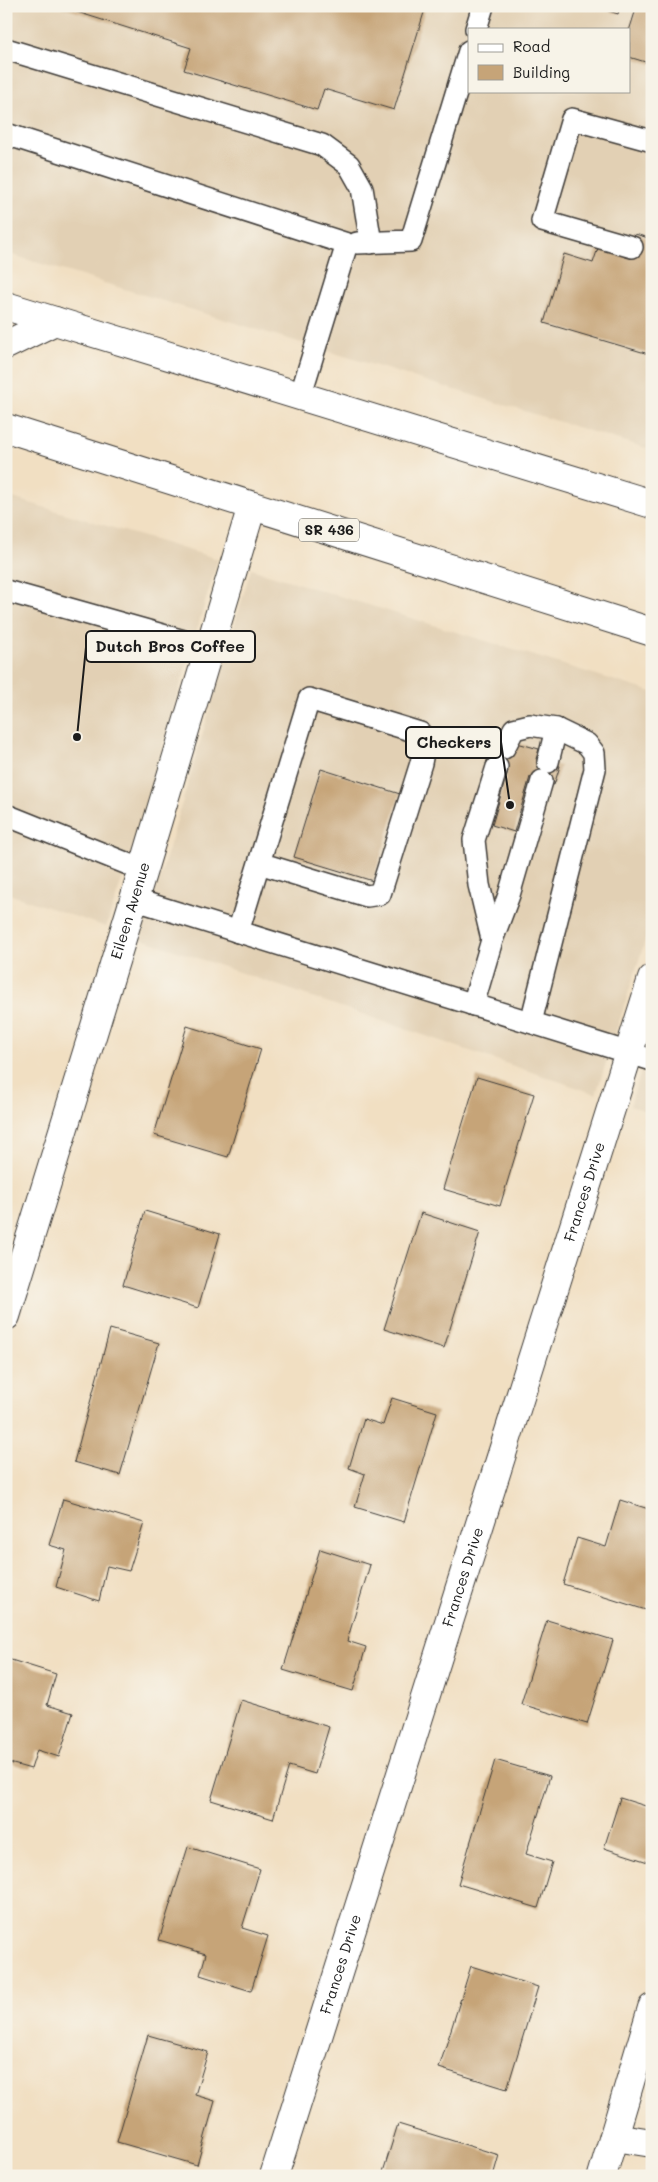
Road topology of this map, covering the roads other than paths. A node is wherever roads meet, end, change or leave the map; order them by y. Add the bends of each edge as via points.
1 (483, 6) edge
2 (476, 28) edge
3 (6, 49) edge
4 (468, 54) edge
5 (6, 134) edge
6 (652, 141) edge
7 (371, 243) junction
8 (347, 244) junction
9 (632, 247) dead end
10 (6, 306) edge
11 (55, 321) junction
12 (6, 345) edge
13 (300, 397) junction
14 (6, 428) edge
15 (652, 504) edge
16 (252, 506) junction
17 (6, 591) edge
18 (652, 632) edge
19 (209, 648) junction
20 (556, 729) junction
21 (6, 815) edge
22 (259, 863) junction
23 (143, 870) junction
24 (133, 899) junction
25 (238, 932) junction
26 (492, 940) junction
27 (652, 979) edge
28 (473, 1005) junction
29 (531, 1022) junction
30 (640, 1056) edge
31 (6, 1316) edge
32 (652, 2008) edge
33 (614, 2137) junction
34 (652, 2143) edge
35 (274, 2176) edge
36 (602, 2176) edge

1 - 2 lane
3 - 7 lane via 322,145 349,165 362,188
4 - 7 lane via 411,241
5 - 8 lane
6 - 9 lane via 572,119 542,221
7 - 8 lane
8 - 13 lane
10 - 11 street
11 - 12 street
11 - 13 street
13 - 15 street
14 - 16 street, SR 436
16 - 18 street, SR 436
16 - 19 street, Eileen Avenue
17 - 19 lane
19 - 23 street, Eileen Avenue
20 - 26 lane via 509,895
20 - 26 lane via 530,725 514,729 500,758 474,840 479,886
20 - 29 lane via 587,744 594,753 595,769
21 - 23 lane
22 - 22 lane via 309,698 420,733 424,747 421,763 380,894 367,896
22 - 25 lane
23 - 24 street, Eileen Avenue
24 - 25 lane
24 - 31 street, Eileen Avenue
25 - 28 lane
26 - 28 lane
27 - 30 street, Frances Drive
28 - 29 lane
29 - 30 lane
30 - 35 street, Frances Drive
32 - 33 street
33 - 34 street
33 - 36 street

